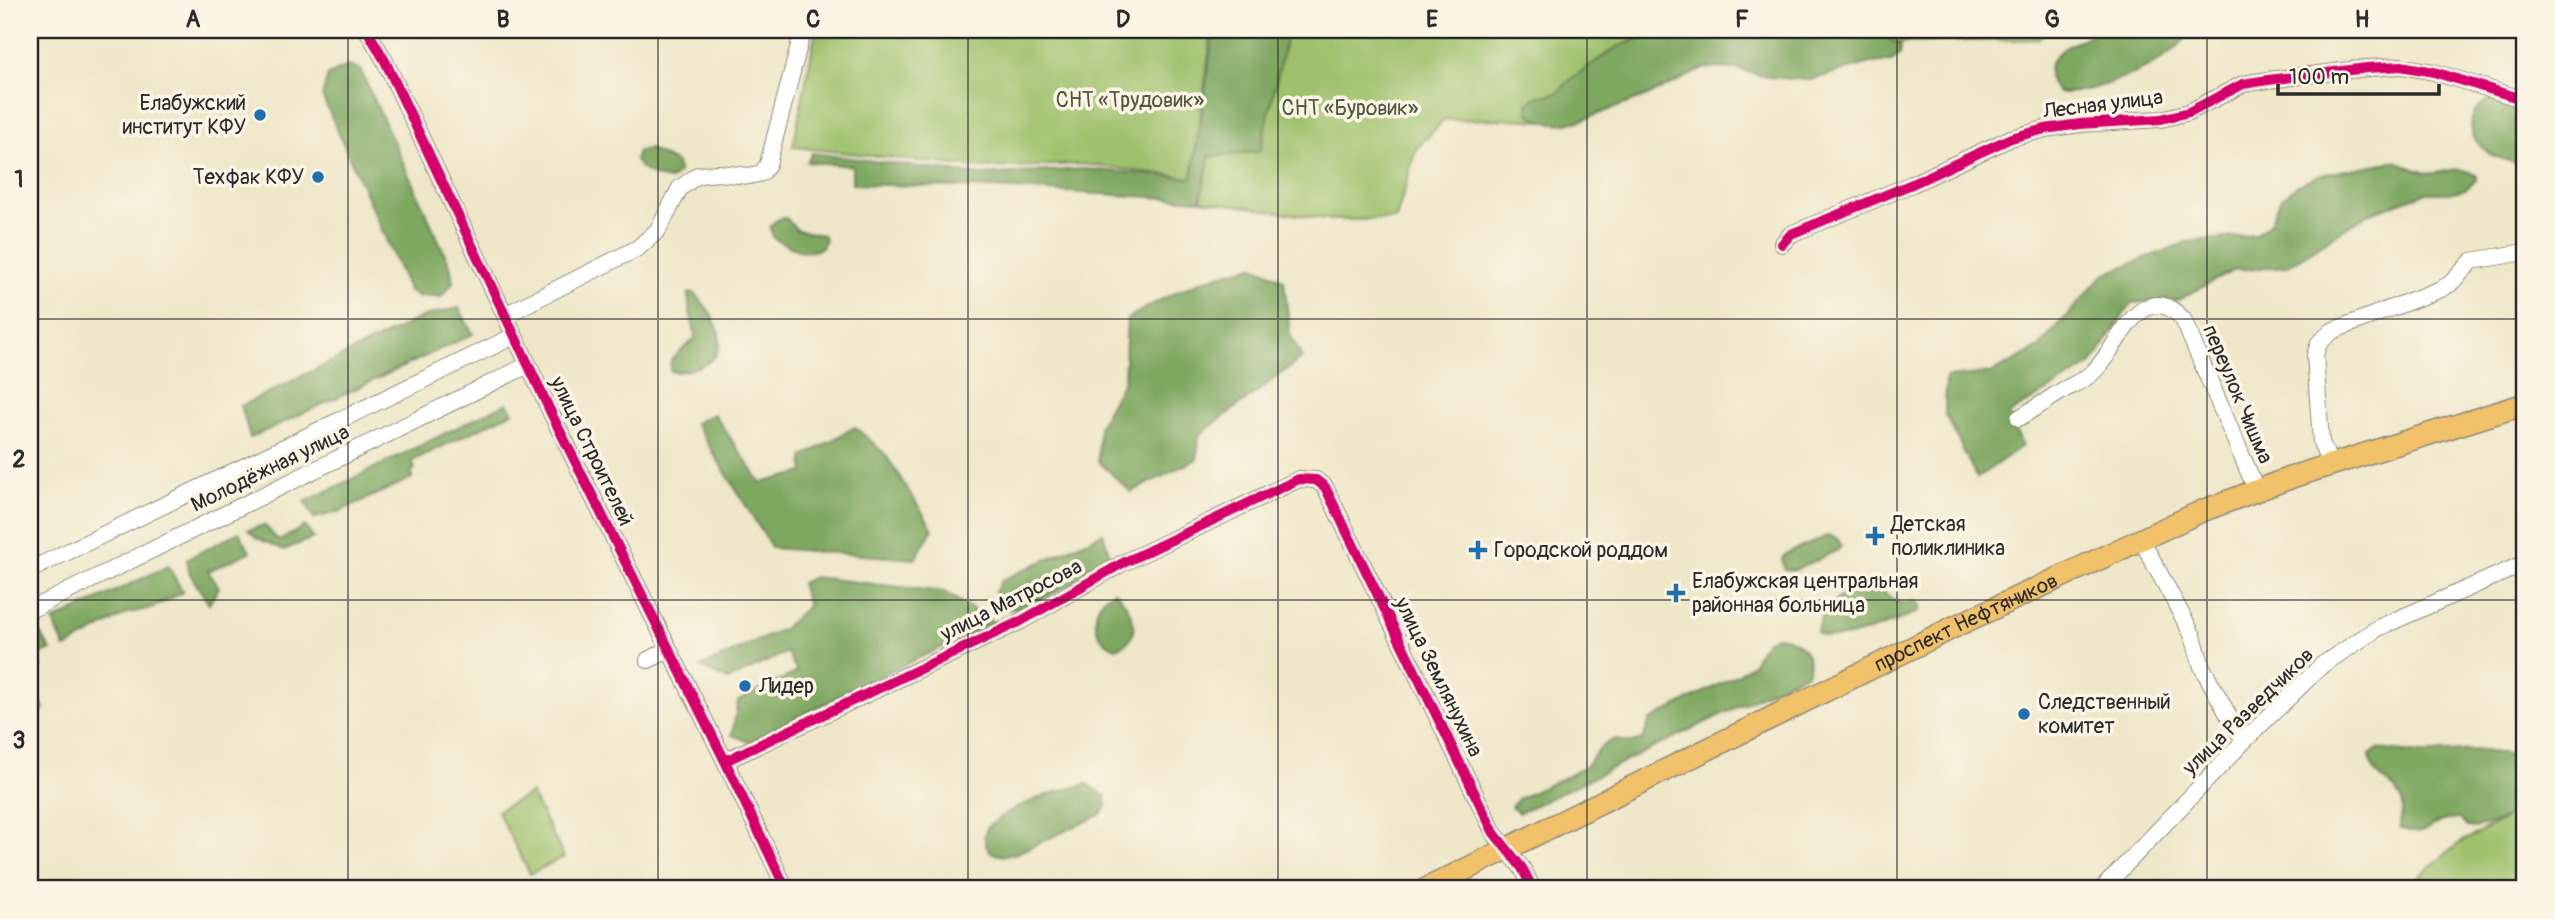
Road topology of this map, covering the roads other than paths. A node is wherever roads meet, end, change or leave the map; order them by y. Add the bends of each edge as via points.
1 (367, 30) edge
2 (803, 30) edge
3 (2525, 100) edge
4 (1782, 244) dead end
5 (2525, 252) edge
6 (505, 315) junction
7 (514, 336) junction
8 (528, 365) junction
9 (2525, 404) edge
10 (2018, 418) dead end
11 (2330, 465) junction
12 (1316, 480) joint
13 (2256, 489) junction
14 (2141, 539) junction
15 (2525, 563) edge
16 (30, 570) edge
17 (30, 610) edge
18 (670, 650) junction
19 (649, 660) dead end
20 (2247, 738) junction
21 (725, 761) junction
22 (1509, 849) junction
23 (786, 889) edge
24 (1426, 889) edge
25 (1533, 889) edge
26 (2102, 889) edge

1 - 6 street, улица Строителей
2 - 6 street via 762,173 707,173 688,181 658,230 638,248
3 - 4 street, Лесная улица via 2401,66 2256,82 2189,112 2161,119 2080,124 2011,138 1791,234
5 - 11 street via 2472,261 2441,289 2325,337 2315,355 2321,442
6 - 7 street, улица Строителей
7 - 8 street, улица Строителей
7 - 16 street, Молодёжная улица
8 - 17 street, Молодёжная улица
8 - 18 street, улица Строителей
9 - 11 main road, проспект Нефтяников
10 - 13 street, переулок Чишма via 2091,375 2138,312 2153,306 2171,309 2183,319
11 - 13 main road, проспект Нефтяников
12 - 21 street, улица Матросова via 1300,479 1214,518 1021,621
12 - 22 street, улица Землянухина via 1330,496 1494,833
13 - 14 main road, проспект Нефтяников
14 - 20 street via 2193,636 2202,667 2237,731
14 - 22 main road, проспект Нефтяников
15 - 20 street, улица Разведчиков via 2378,628 2322,665
18 - 19 street
18 - 21 street, улица Строителей
20 - 26 street, улица Разведчиков
21 - 23 street, улица Строителей
22 - 24 main road, проспект Нефтяников
22 - 25 street, улица Землянухина

